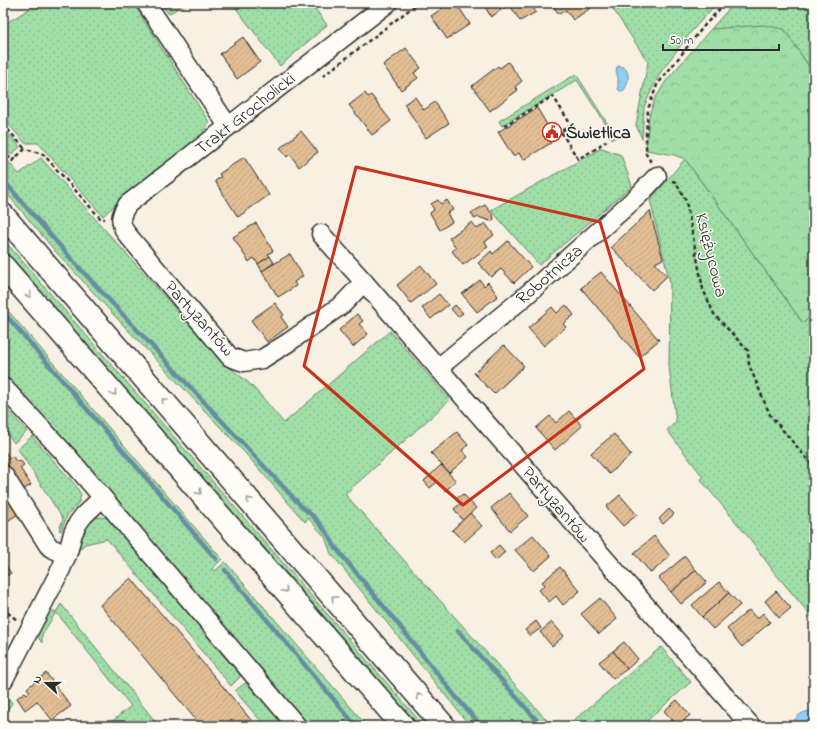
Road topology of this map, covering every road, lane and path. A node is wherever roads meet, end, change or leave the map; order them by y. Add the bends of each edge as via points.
1 (146, 3) edge
2 (388, 3) edge
3 (725, 3) edge
4 (3, 124) edge
5 (228, 126) junction
6 (504, 126) dead end
7 (561, 132) junction
8 (549, 139) dead end
9 (607, 141) dead end
10 (3, 150) edge
11 (25, 150) junction
12 (656, 176) junction
13 (3, 215) edge
14 (123, 226) junction
15 (320, 234) dead end
16 (3, 266) edge
17 (364, 282) junction
18 (438, 368) junction
19 (3, 387) edge
20 (814, 467) edge
21 (3, 474) edge
22 (102, 498) junction
23 (67, 555) junction
24 (3, 681) edge
25 (297, 726) edge
26 (404, 726) edge
27 (444, 726) edge
28 (751, 726) edge

1 - 5 street
2 - 5 street, Trakt Grocholicki
3 - 12 path via 657,85 648,109 646,133 646,154 652,162
4 - 11 path
5 - 14 street, Trakt Grocholicki via 128,204 124,211
6 - 7 path via 553,96 571,125
7 - 8 path
7 - 9 path via 578,159
10 - 11 path via 12,161
11 - 14 path via 43,154 101,219
12 - 18 street, Robotnicza via 639,195 522,299
12 - 20 path, Księżycowa via 676,182 686,201 703,289 714,314 748,351 749,365 770,415
27 -> 13 highway
14 - 17 street, Partyzantów via 230,357 244,362 262,359 289,342 343,304
15 - 17 street, Partyzantów
16 -> 26 highway
17 - 18 street, Partyzantów
18 - 28 street, Partyzantów
19 - 22 street
21 - 23 street via 48,545
22 - 23 street via 78,523
22 - 25 street
23 - 24 street

